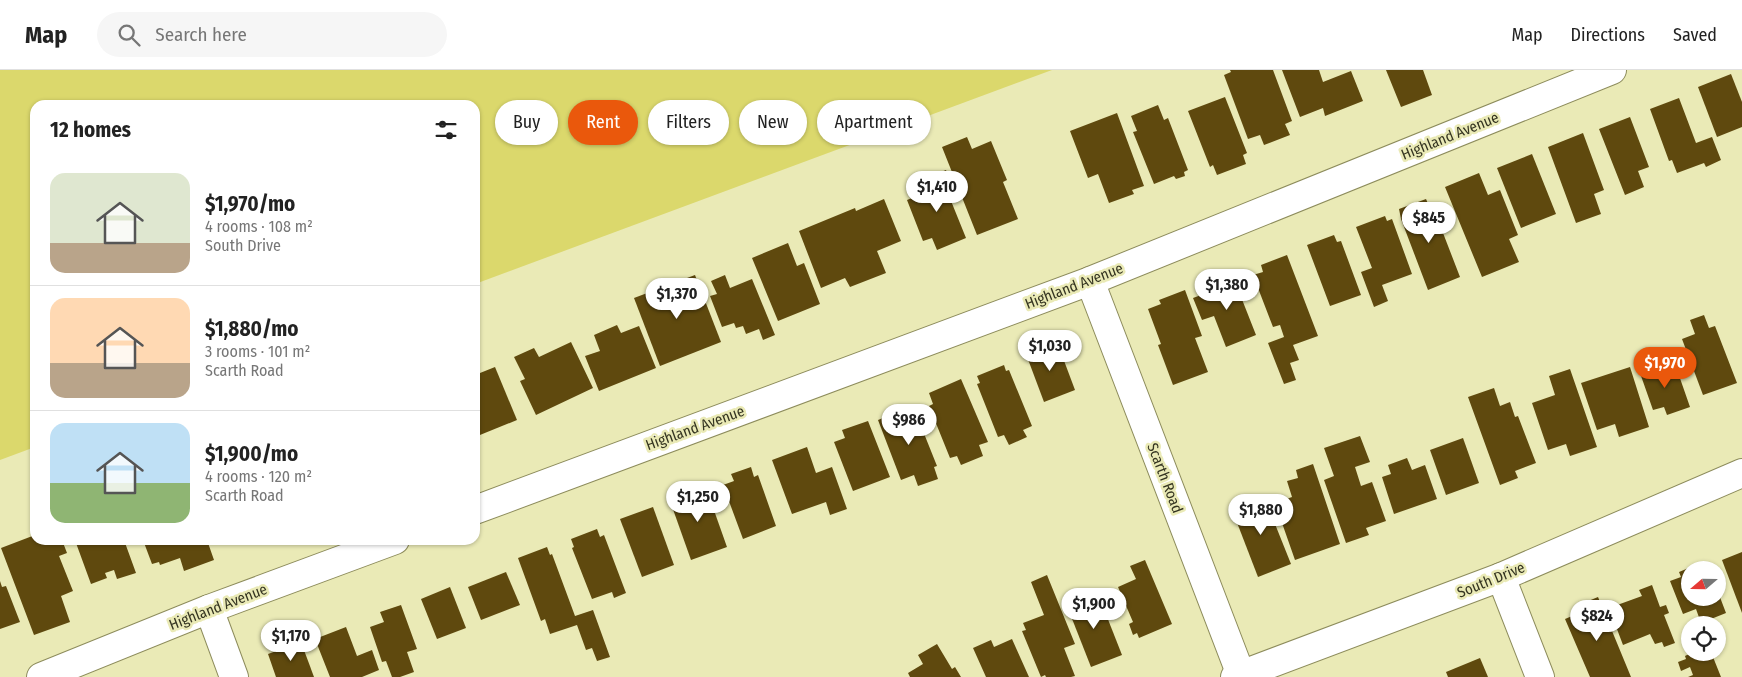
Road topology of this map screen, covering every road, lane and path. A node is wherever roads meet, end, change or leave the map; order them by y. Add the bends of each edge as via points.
1 (1612, 70) edge
2 (1090, 281) junction
3 (1742, 473) edge
4 (480, 508) edge
5 (382, 545) edge
6 (1501, 578) junction
7 (209, 610) junction
8 (1238, 676) edge
9 (41, 677) edge
10 (234, 677) edge
11 (1540, 677) edge

1 - 2 street, Highland Avenue
2 - 4 street, Highland Avenue
2 - 8 street, Scarth Road
3 - 6 street, South Drive
5 - 7 street, Highland Avenue
6 - 8 street, South Drive
6 - 11 street
7 - 9 street, Highland Avenue
7 - 10 street

